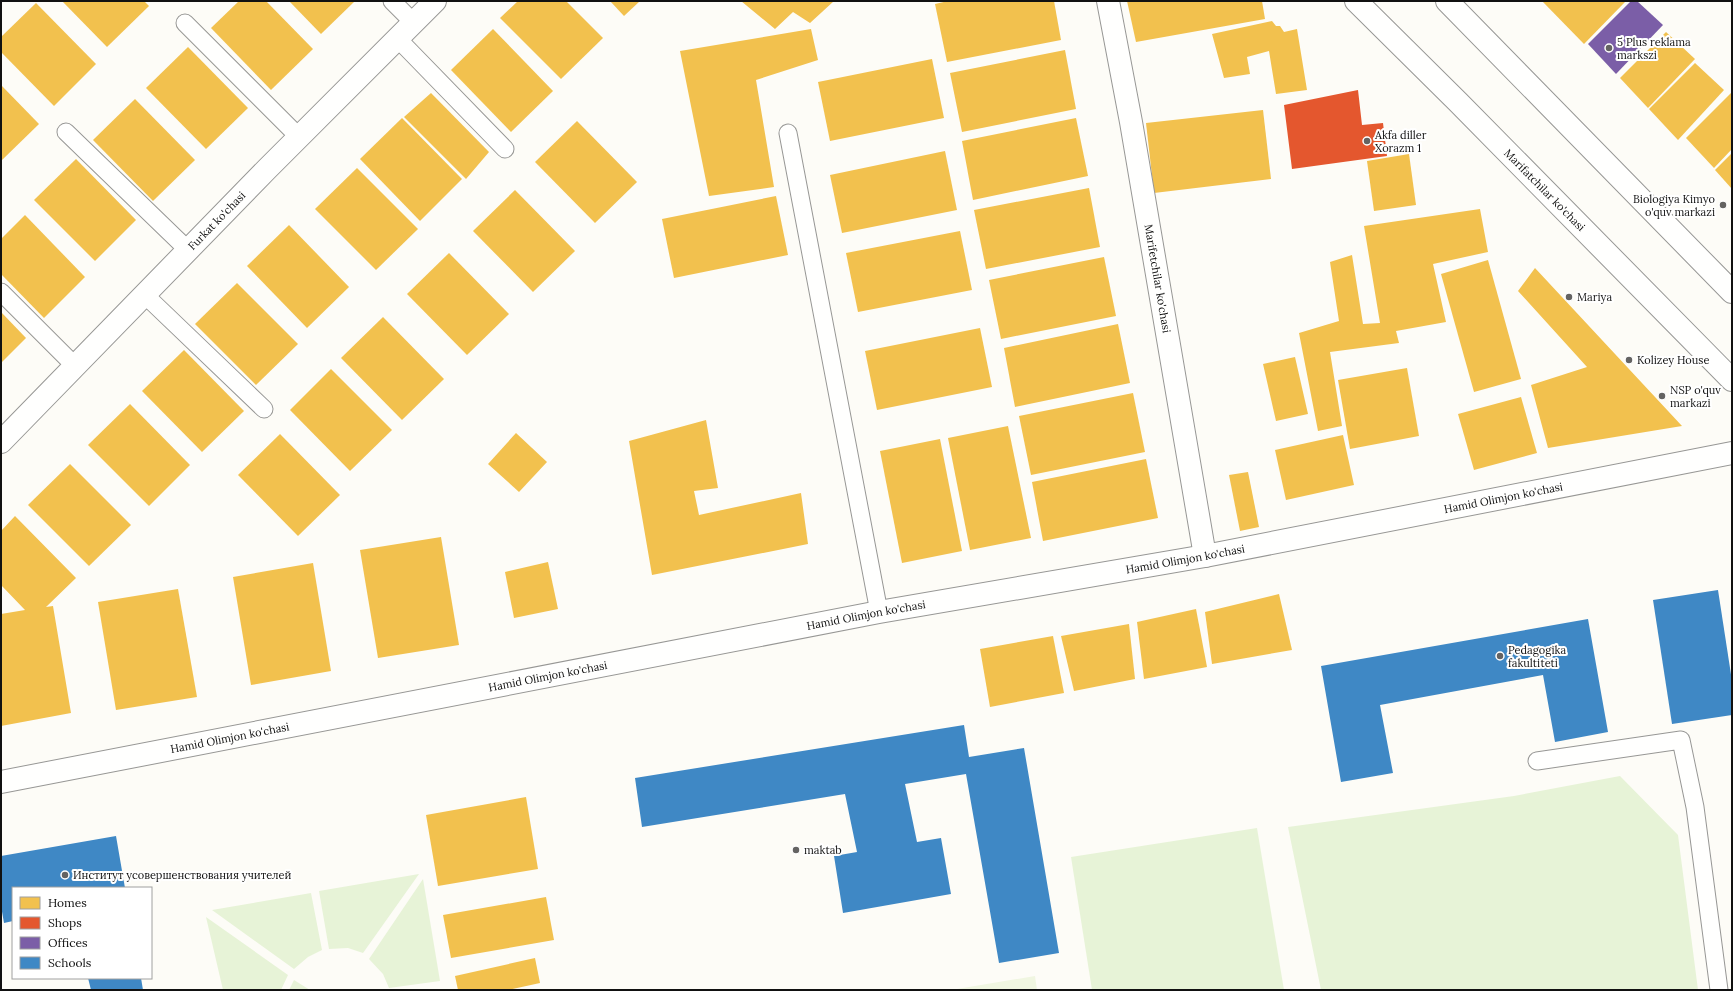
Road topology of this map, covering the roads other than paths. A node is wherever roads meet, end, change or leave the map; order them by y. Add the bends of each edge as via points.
1 (392, 1) edge
2 (435, 1) edge
3 (1108, 1) edge
4 (1356, 1) edge
5 (1447, 1) edge
6 (185, 23) dead end
7 (414, 23) junction
8 (398, 39) junction
9 (66, 132) dead end
10 (788, 133) dead end
11 (299, 138) junction
12 (505, 149) dead end
13 (188, 250) junction
14 (1, 292) edge
15 (1732, 292) edge
16 (145, 295) junction
17 (75, 366) junction
18 (1732, 380) edge
19 (264, 409) dead end
20 (1, 442) edge
21 (1732, 453) edge
22 (1205, 556) junction
23 (879, 612) junction
24 (1537, 761) dead end
25 (1, 782) edge
26 (1719, 990) edge

1 - 7 lane
2 - 7 street, Furkat ko'chasi
3 - 22 street, Marifetchilar ko'chasi
4 - 18 street, Marifatchilar ko'chasi
5 - 15 street
6 - 11 lane
7 - 8 street, Furkat ko'chasi
8 - 11 street, Furkat ko'chasi
8 - 12 lane
9 - 13 lane
10 - 23 lane
11 - 13 street, Furkat ko'chasi
13 - 16 street, Furkat ko'chasi
14 - 17 lane
16 - 17 street, Furkat ko'chasi
16 - 19 lane
17 - 20 street, Furkat ko'chasi
21 - 22 street, Hamid Olimjon ko'chasi
22 - 23 street, Hamid Olimjon ko'chasi
23 - 25 street, Hamid Olimjon ko'chasi
24 - 26 lane via 1681,740 1695,807

